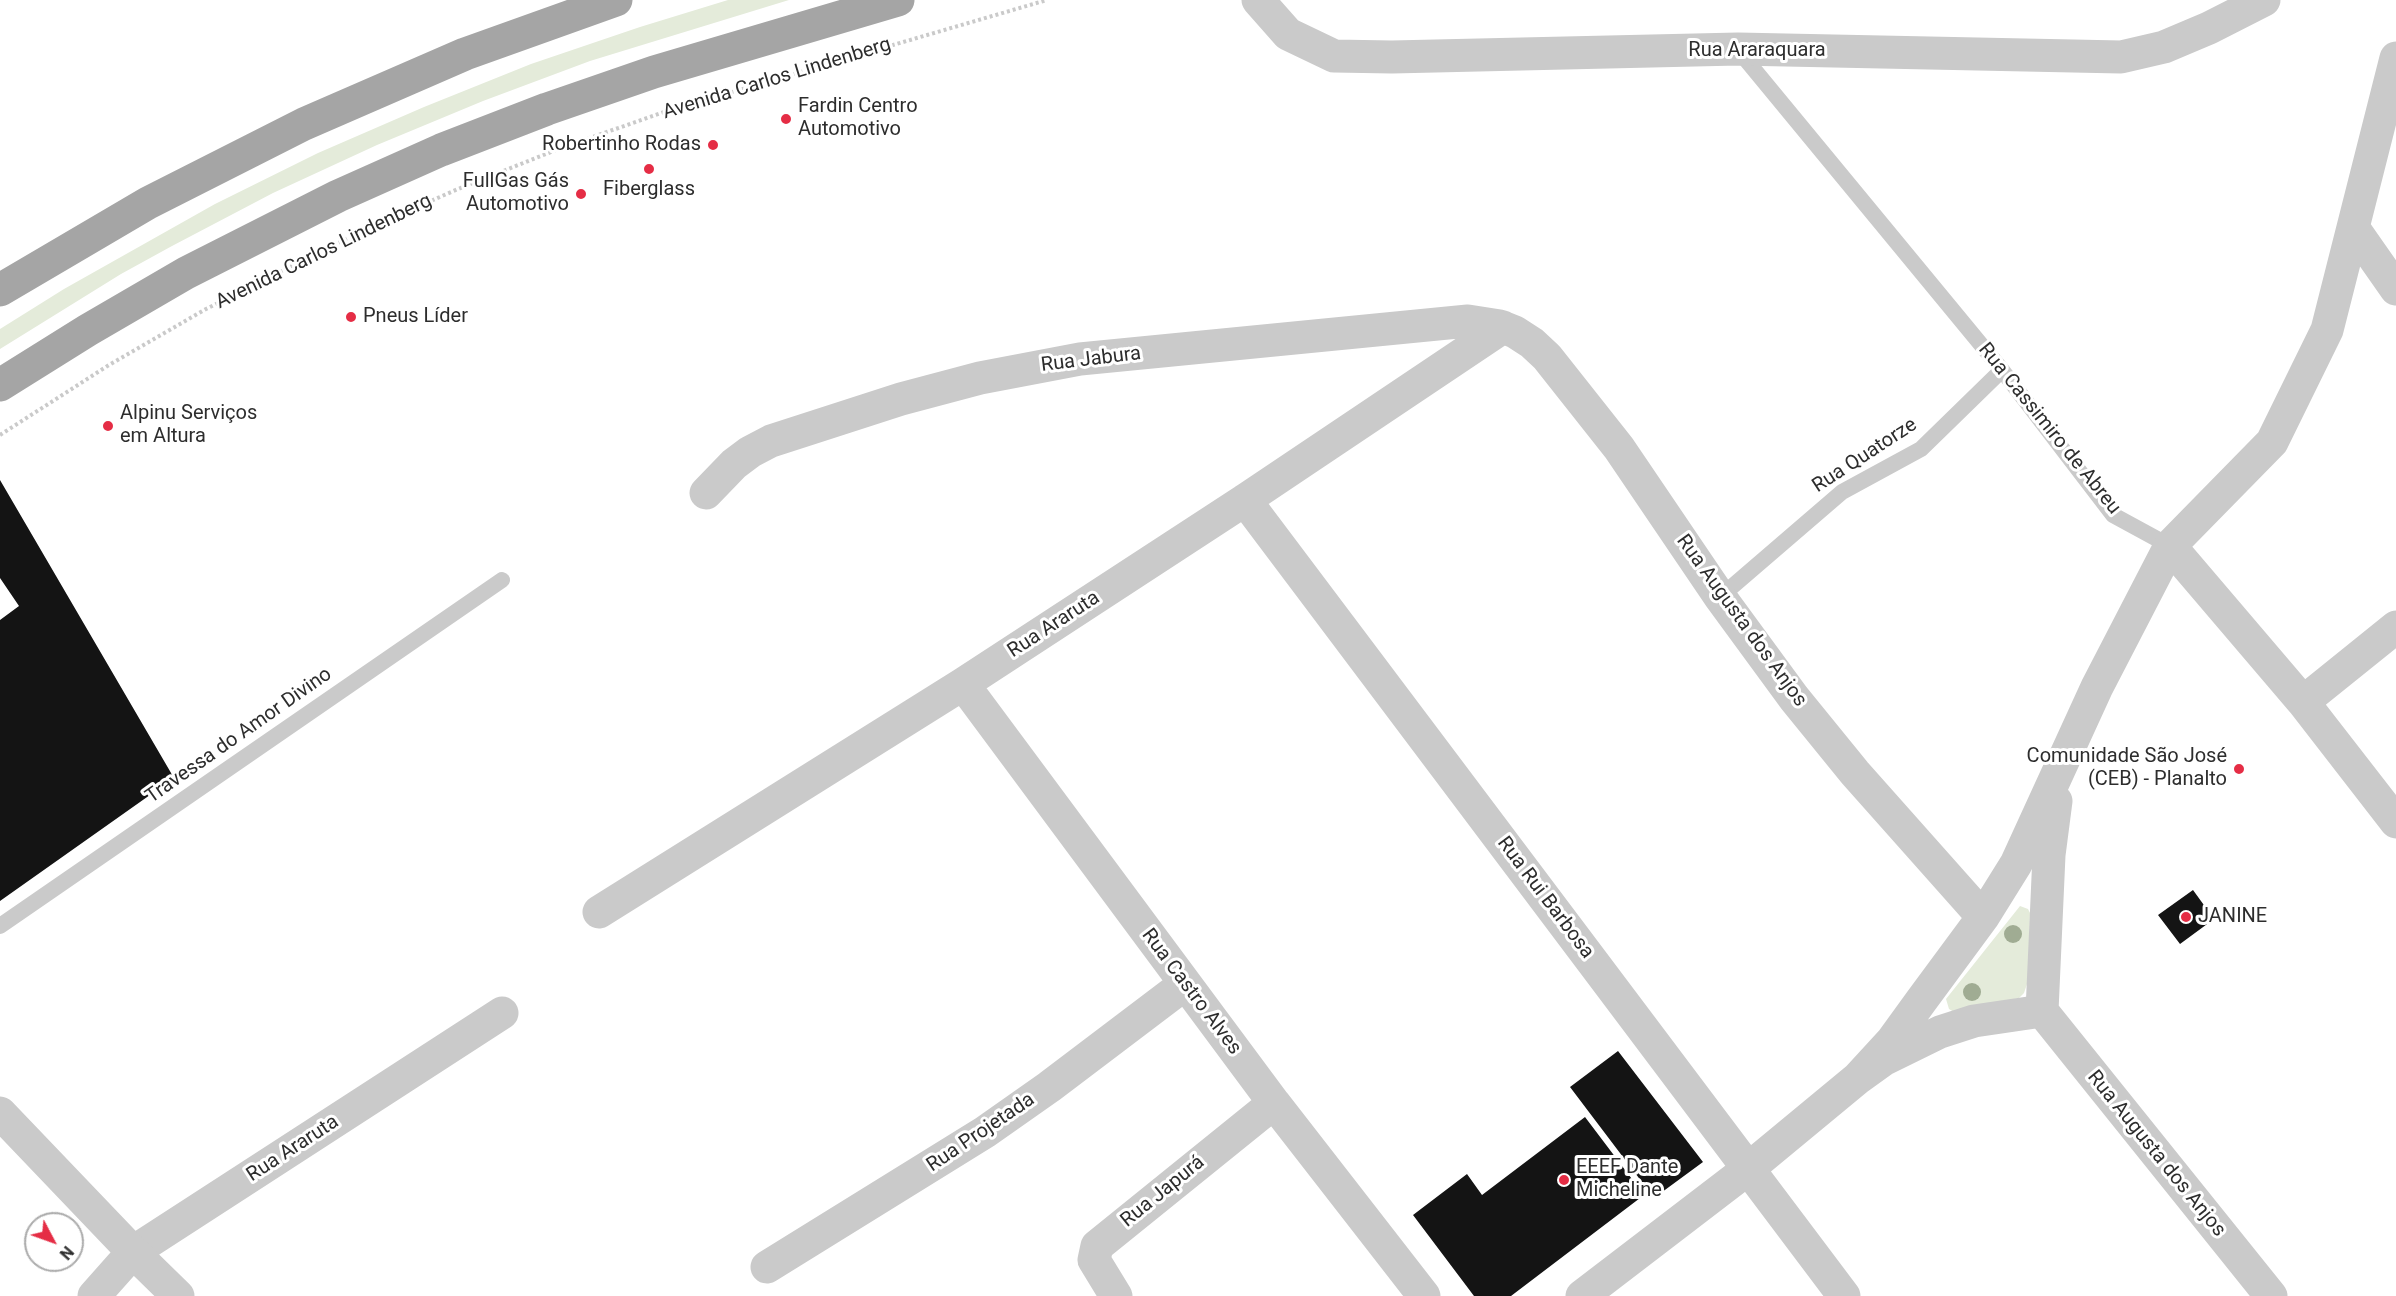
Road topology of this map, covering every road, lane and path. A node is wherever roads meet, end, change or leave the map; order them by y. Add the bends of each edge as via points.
1 (616, 0) edge
2 (898, 0) edge
3 (1047, 0) edge
4 (1258, 0) edge
5 (2264, 0) edge
6 (1738, 49) junction
7 (2396, 58) edge
8 (2354, 229) junction
9 (2396, 289) edge
10 (0, 290) edge
11 (1503, 327) junction
12 (2002, 370) junction
13 (0, 385) edge
14 (0, 435) edge
15 (706, 493) dead end
16 (1245, 500) junction
17 (2170, 546) junction
18 (502, 580) dead end
19 (1720, 597) junction
20 (2396, 627) edge
21 (963, 684) junction
22 (2303, 702) junction
23 (2067, 754) junction
24 (2396, 822) edge
25 (2006, 879) junction
26 (2046, 908) junction
27 (599, 912) dead end
28 (1983, 917) junction
29 (0, 926) edge
30 (1185, 984) junction
31 (1921, 1001) junction
32 (2042, 1011) junction
33 (502, 1013) dead end
34 (1941, 1032) junction
35 (1858, 1078) junction
36 (1274, 1103) junction
37 (0, 1113) edge
38 (1748, 1169) junction
39 (133, 1252) junction
40 (767, 1267) dead end
41 (94, 1296) edge
42 (178, 1296) edge
43 (1116, 1296) edge
44 (1424, 1296) edge
45 (1582, 1296) edge
46 (1844, 1296) edge
47 (2271, 1296) edge

1 - 10 main road via 476,50 304,123 148,202
2 - 13 main road, Avenida Carlos Lindenberg via 632,79 431,154 196,267
3 - 14 path, Avenida Carlos Lindenberg via 667,111 458,189 345,239 206,309
4 - 6 street, Rua Araraquara via 1288,34 1334,56
5 - 6 street, Rua Araraquara via 2164,47 2121,57
6 - 12 lane, Rua Cassimiro de Abreu
7 - 8 street
8 - 9 street
8 - 17 street via 2327,330 2272,442
11 - 15 street, Rua Jabura via 1468,321 1030,367 940,388 771,441 734,464
11 - 16 street, Rua Araruta
11 - 19 street, Rua Augusta dos Anjos via 1532,343 1580,398 1619,448
12 - 17 lane, Rua Cassimiro de Abreu via 2113,515
12 - 19 lane, Rua Quatorze via 1921,449 1842,492
16 - 21 street, Rua Araruta
16 - 38 street, Rua Rui Barbosa
17 - 22 street, Rua Cassimiro de Abreu
17 - 23 street
18 - 29 lane, Travessa do Amor Divino
19 - 28 street, Rua Augusta dos Anjos via 1855,773
20 - 22 street
21 - 27 street, Rua Araruta
21 - 30 street, Rua Castro Alves
22 - 24 street, Rua Cassimiro de Abreu
23 - 25 street
23 - 26 street via 2055,804
25 - 26 street via 2024,877 2032,881 2045,897
25 - 28 street
26 - 32 street
28 - 31 street
30 - 36 street, Rua Castro Alves
30 - 40 street, Rua Projetada via 985,1132
31 - 34 street via 1921,1016 1932,1029
31 - 35 street
32 - 34 street via 1974,1021
32 - 47 street, Rua Augusta dos Anjos
33 - 39 street, Rua Araruta
34 - 35 street via 1883,1060
35 - 38 street
36 - 43 street, Rua Japurá via 1097,1246 1094,1260
36 - 44 street, Rua Castro Alves
37 - 39 street
38 - 45 street
38 - 46 street, Rua Rui Barbosa
39 - 41 street, Rua Araruta
39 - 42 street

